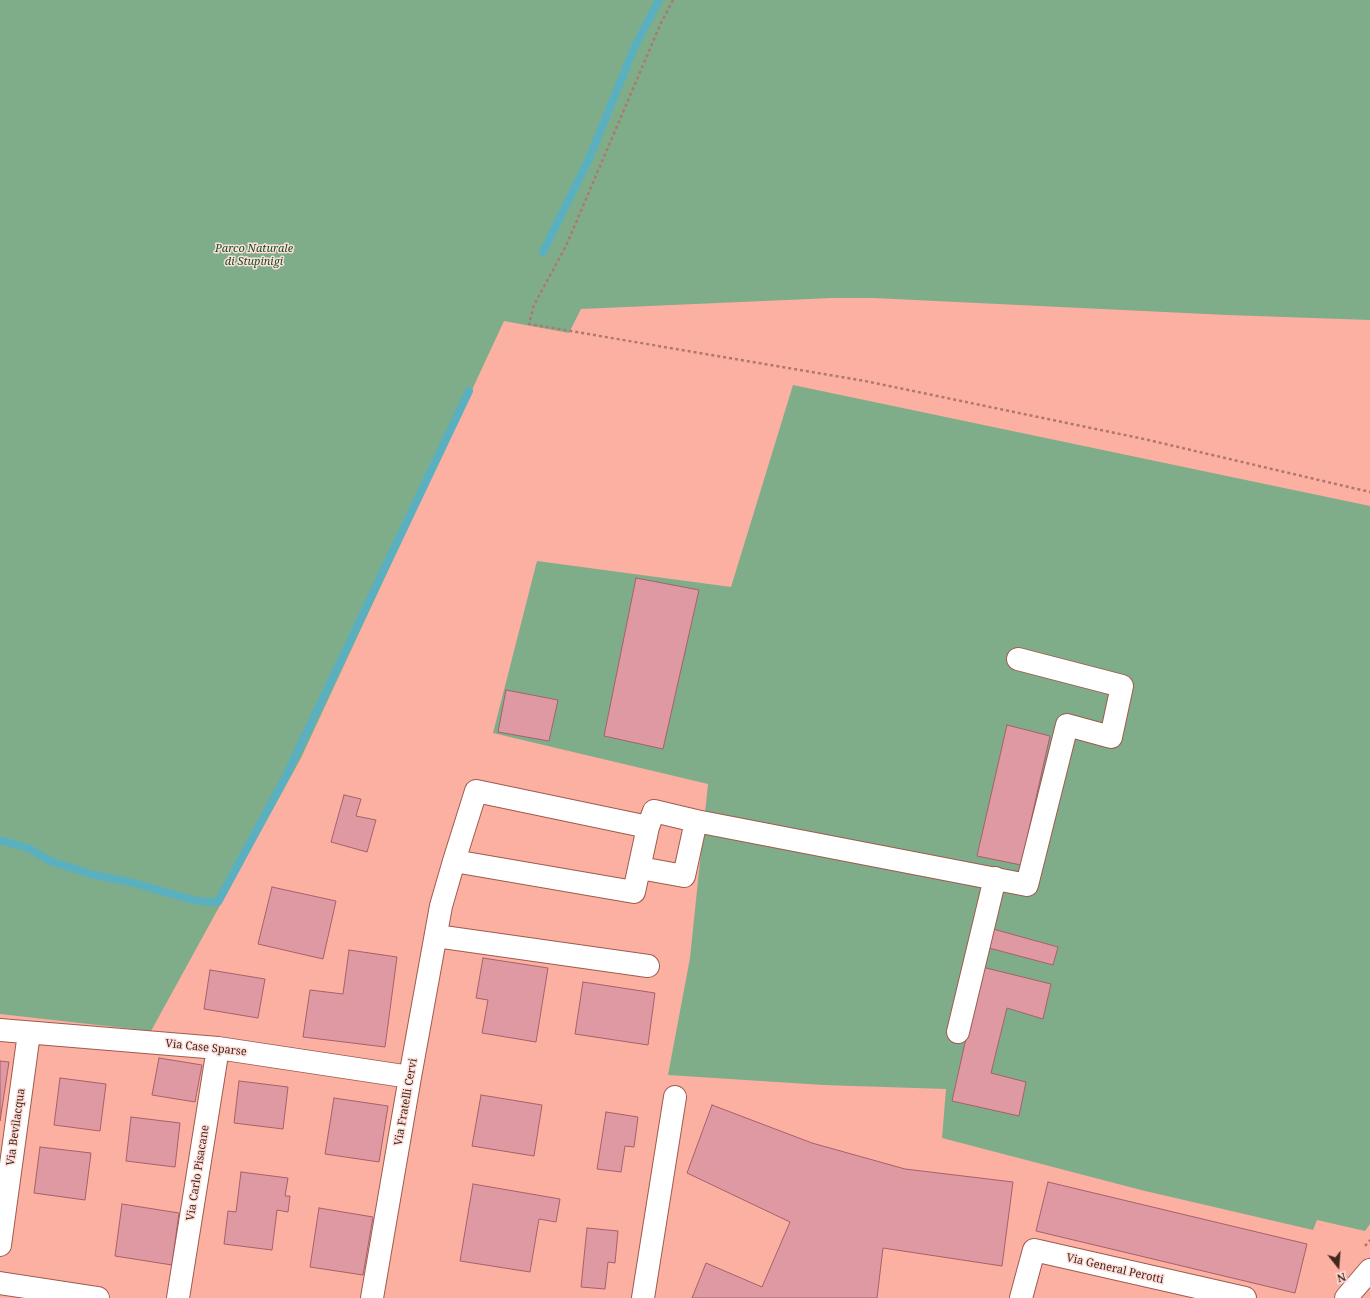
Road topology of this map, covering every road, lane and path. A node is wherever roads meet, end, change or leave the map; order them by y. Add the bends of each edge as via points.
1 (673, 0) edge
2 (1370, 492) edge
3 (1018, 659) dead end
4 (696, 821) junction
5 (648, 827) junction
6 (454, 861) junction
7 (640, 868) junction
8 (995, 878) junction
9 (436, 936) junction
10 (648, 966) dead end
11 (0, 1030) edge
12 (958, 1032) dead end
13 (29, 1033) junction
14 (218, 1048) junction
15 (410, 1077) junction
16 (675, 1097) dead end
17 (0, 1245) edge
18 (1370, 1270) edge
19 (0, 1283) edge
20 (98, 1298) edge
21 (178, 1298) edge
22 (372, 1298) edge
23 (643, 1298) edge
24 (1022, 1298) edge
25 (1245, 1298) edge
26 (1346, 1298) edge

1 - 2 path via 566,246 534,305 529,324 865,381 1136,438
3 - 8 street via 1122,686 1111,738 1067,725 1027,885
4 - 5 street via 654,811
4 - 7 street via 684,876
4 - 8 street
5 - 6 street, Via Fratelli Cervi via 476,791
5 - 7 street
6 - 7 street via 634,892
6 - 9 street, Via Fratelli Cervi
8 - 12 street
9 - 10 street
9 - 15 street, Via Fratelli Cervi
11 - 13 street, Via Case Sparse
13 - 14 street, Via Case Sparse
13 - 17 street, Via Bevilacqua
14 - 15 street, Via Case Sparse
14 - 21 street, Via Carlo Pisacane
15 - 22 street, Via Fratelli Cervi
16 - 23 street
18 - 26 street
19 - 20 street
24 - 25 street, Via General Perotti via 1034,1250

